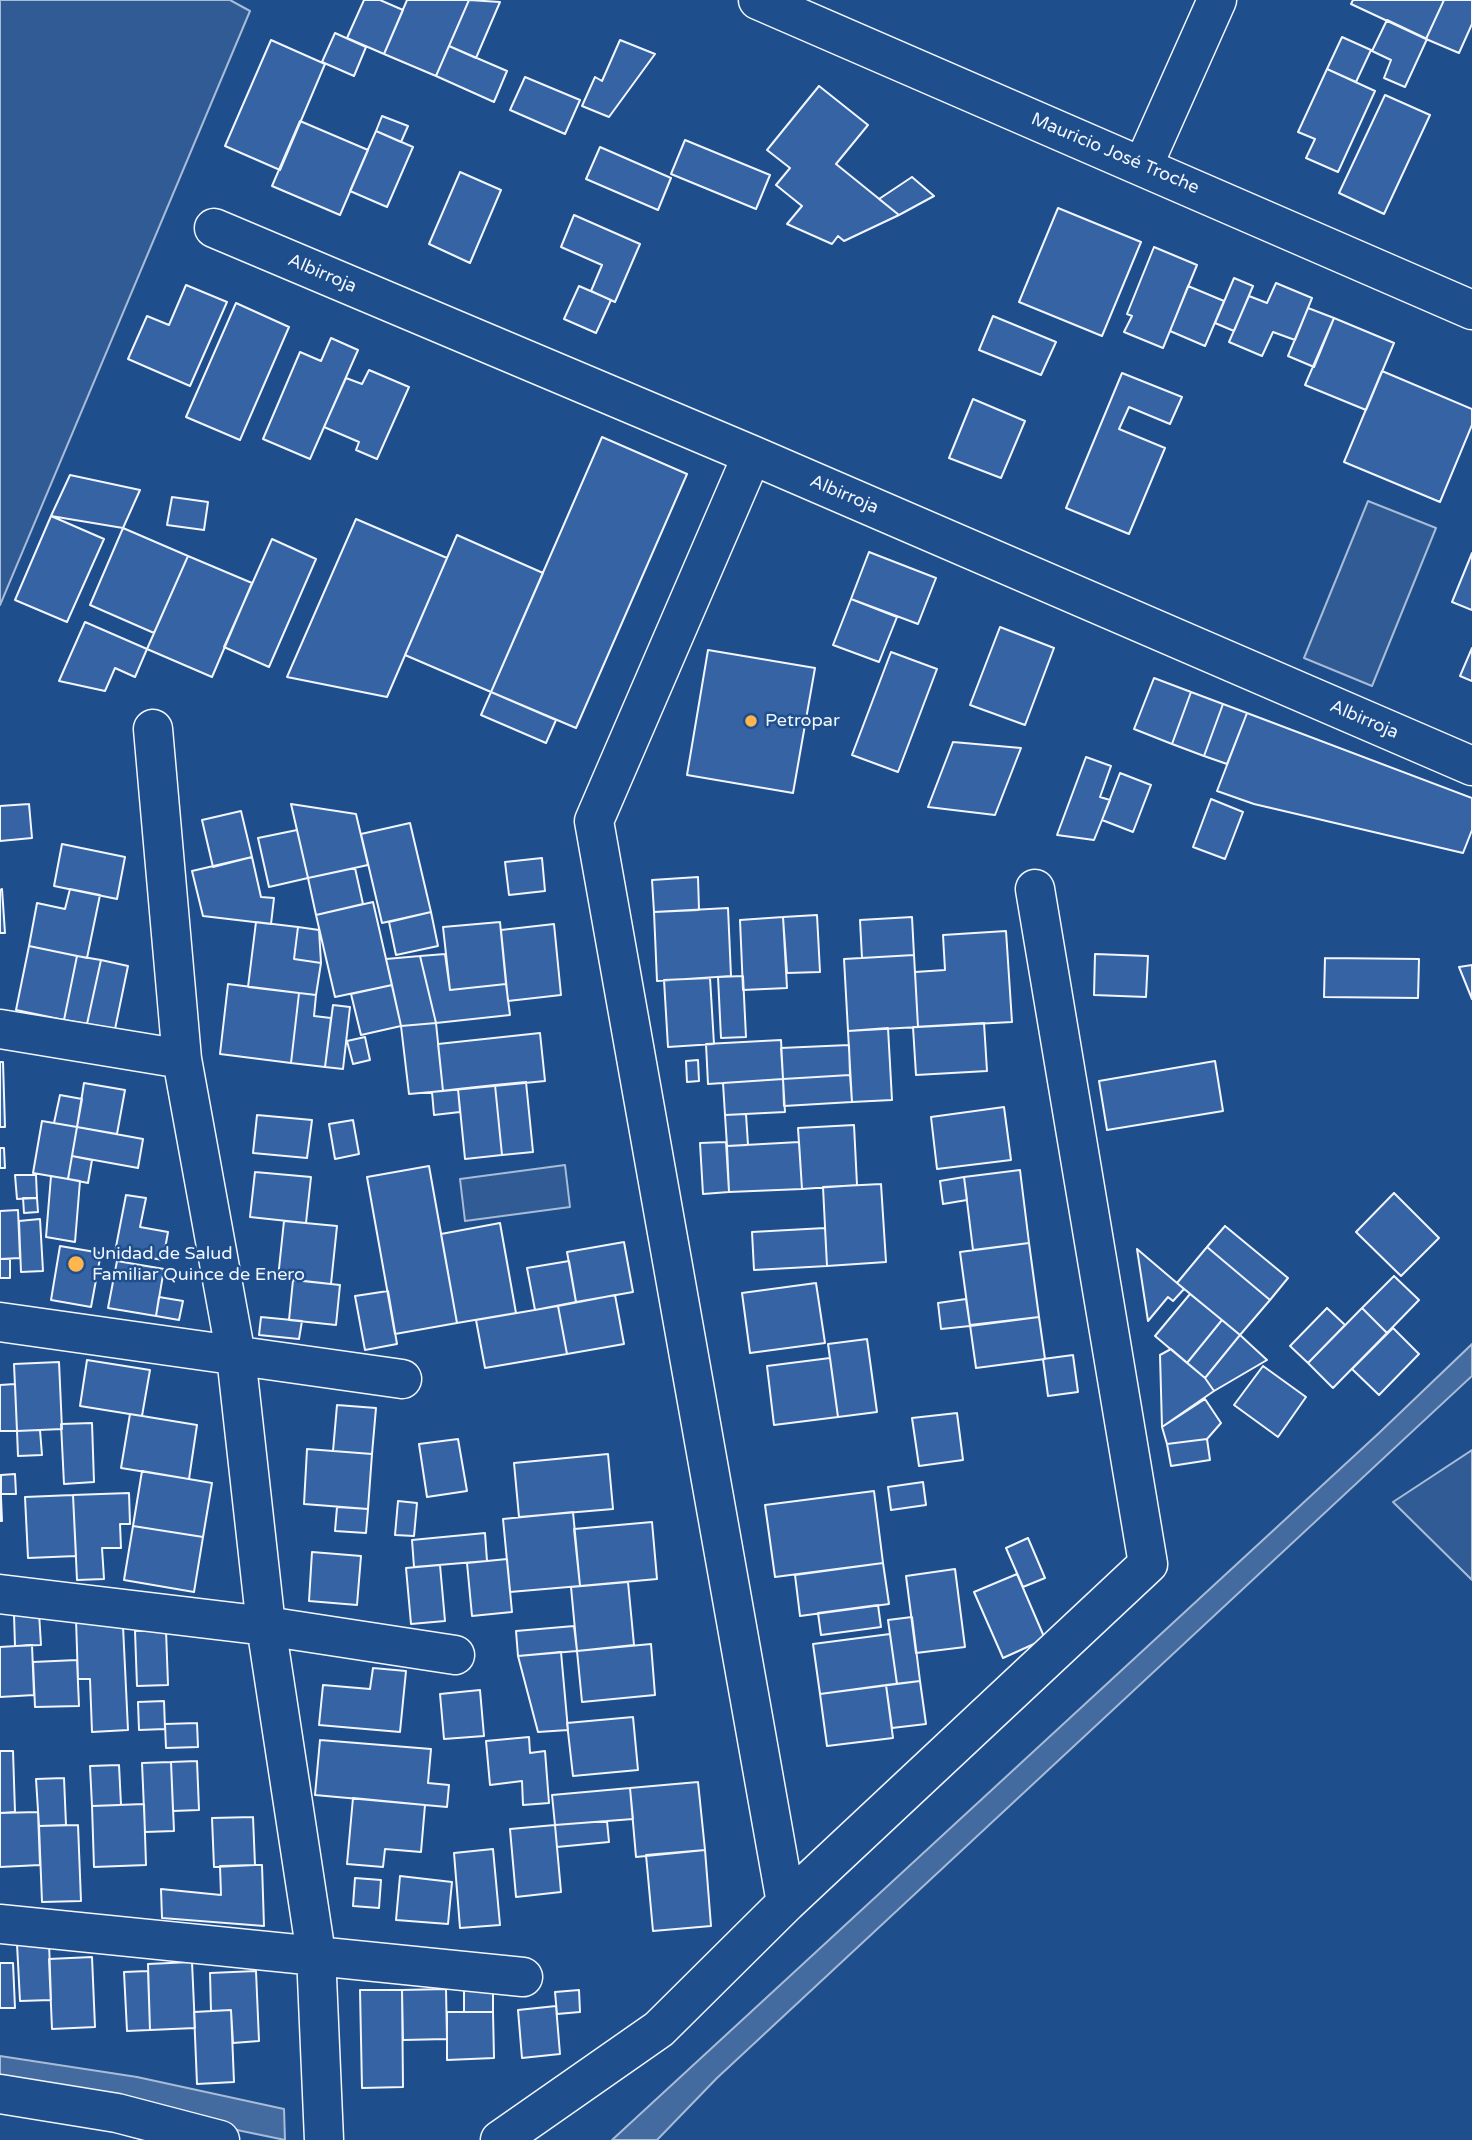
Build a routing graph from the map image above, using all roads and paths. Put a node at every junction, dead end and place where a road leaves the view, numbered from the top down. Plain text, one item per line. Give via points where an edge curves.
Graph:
1 (758, 0) edge
2 (1217, 0) edge
3 (1143, 166) junction
4 (214, 229) dead end
5 (1472, 310) edge
6 (752, 455) junction
7 (153, 729) dead end
8 (1472, 766) edge
9 (1035, 890) dead end
10 (0, 1029) edge
11 (182, 1059) junction
12 (0, 1322) edge
13 (236, 1356) junction
14 (402, 1379) dead end
15 (0, 1594) edge
16 (266, 1626) junction
17 (455, 1655) dead end
18 (786, 1903) junction
19 (0, 1924) edge
20 (316, 1954) junction
21 (523, 1977) dead end
22 (0, 2094) edge
23 (220, 2140) edge
24 (324, 2140) edge
25 (500, 2140) edge

1 - 3 street, Mauricio José Troche
2 - 3 street
3 - 5 street, Mauricio José Troche
4 - 6 street, Albirroja
6 - 8 street, Albirroja
6 - 18 street via 594,821
7 - 11 street
9 - 18 street via 1148,1564
10 - 11 street
11 - 13 street
12 - 13 street
13 - 14 street
13 - 16 street
15 - 16 street
16 - 17 street
16 - 20 street
18 - 25 street via 659,2029
19 - 20 street
20 - 21 street
20 - 24 street
22 - 23 street via 117,2113

